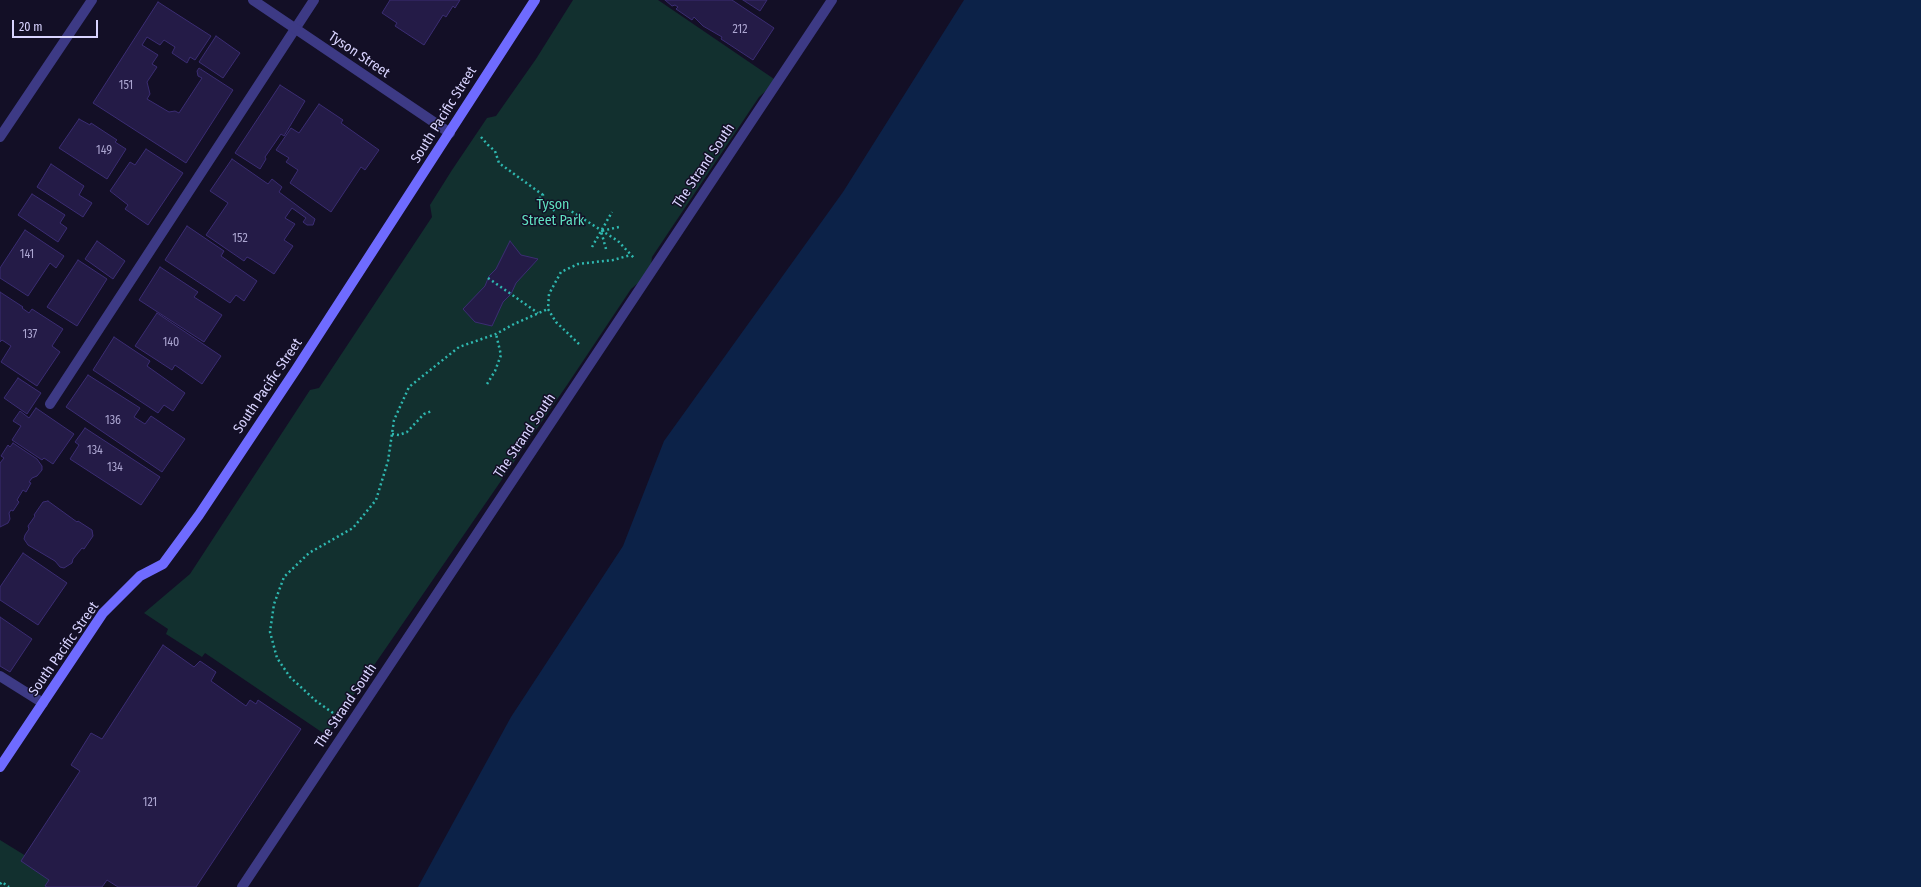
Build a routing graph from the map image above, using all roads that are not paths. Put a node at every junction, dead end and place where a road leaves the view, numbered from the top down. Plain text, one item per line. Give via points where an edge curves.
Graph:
1 (92, 0) edge
2 (253, 0) edge
3 (314, 0) edge
4 (535, 0) edge
5 (832, 0) edge
6 (295, 28) junction
7 (450, 133) junction
8 (0, 138) edge
9 (50, 404) dead end
10 (0, 676) edge
11 (43, 703) junction
12 (0, 767) edge
13 (242, 887) edge

1 - 8 street
2 - 6 street, Tyson Street
3 - 6 street
4 - 7 main road, South Pacific Street via 462,110
5 - 13 street, The Strand South
6 - 7 street, Tyson Street
6 - 9 street
7 - 11 main road, South Pacific Street via 298,368 199,515 162,564 140,576 103,613
10 - 11 street
11 - 12 main road, South Pacific Street

